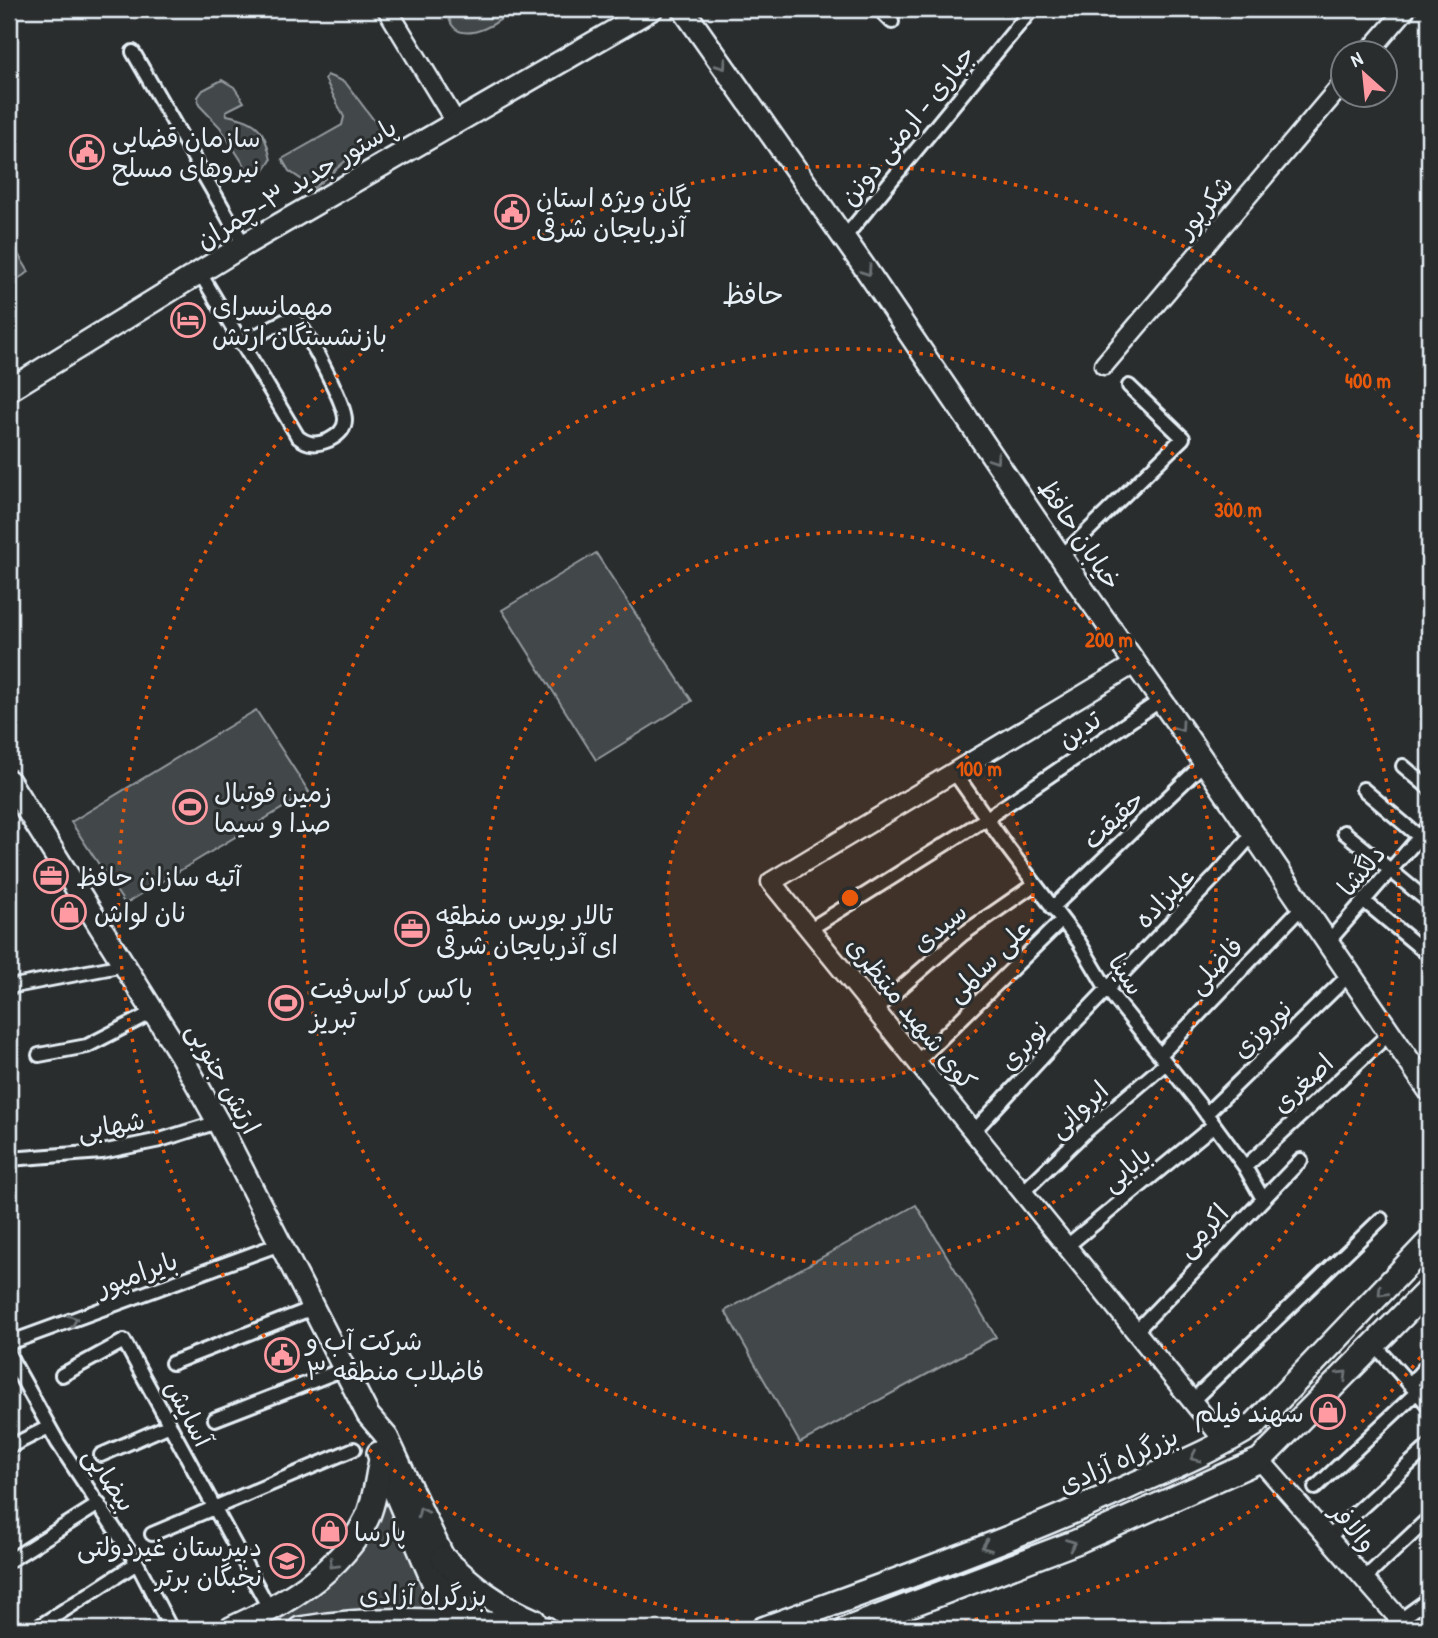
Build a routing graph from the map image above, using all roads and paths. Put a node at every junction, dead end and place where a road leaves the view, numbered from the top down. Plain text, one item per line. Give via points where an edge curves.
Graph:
1 (387, 9) edge
2 (652, 9) edge
3 (684, 9) edge
4 (879, 9) edge
5 (1032, 9) edge
6 (1406, 9) edge
7 (892, 22) dead end
8 (1381, 38) edge
9 (133, 52) dead end
10 (1330, 97) edge
11 (455, 121) junction
12 (844, 239) junction
13 (244, 245) junction
14 (200, 273) junction
15 (241, 344) junction
16 (1104, 365) dead end
17 (1129, 386) dead end
18 (9, 390) edge
19 (1061, 557) junction
20 (1136, 663) junction
21 (1161, 700) junction
22 (1204, 763) junction
23 (1403, 766) dead end
24 (954, 772) junction
25 (9, 781) edge
26 (1429, 788) edge
27 (1363, 789) dead end
28 (17, 809) edge
29 (987, 818) junction
30 (1429, 826) edge
31 (1344, 832) dead end
32 (1252, 835) junction
33 (1424, 841) edge
34 (1391, 868) junction
35 (1035, 884) junction
36 (1364, 901) junction
37 (1429, 902) edge
38 (1302, 907) junction
39 (1052, 908) junction
40 (1062, 921) junction
41 (810, 929) junction
42 (1327, 943) junction
43 (1429, 956) edge
44 (124, 965) junction
45 (1349, 975) junction
46 (9, 987) edge
47 (1107, 989) junction
48 (875, 1010) junction
49 (153, 1012) junction
50 (1390, 1033) junction
51 (39, 1055) dead end
52 (1163, 1059) junction
53 (917, 1062) junction
54 (1429, 1090) edge
55 (1206, 1114) junction
56 (218, 1122) junction
57 (1214, 1125) junction
58 (974, 1131) junction
59 (9, 1159) edge
60 (1301, 1160) dead end
61 (1245, 1167) junction
62 (1023, 1192) junction
63 (1263, 1199) junction
64 (1381, 1219) dead end
65 (1429, 1242) edge
66 (280, 1244) junction
67 (1067, 1246) junction
68 (1429, 1289) edge
69 (313, 1308) junction
70 (1136, 1331) junction
71 (9, 1343) edge
72 (1374, 1344) junction
73 (9, 1355) edge
74 (172, 1363) dead end
75 (1429, 1363) edge
76 (344, 1369) junction
77 (62, 1374) dead end
78 (1413, 1388) junction
79 (1192, 1401) junction
80 (1429, 1406) edge
81 (368, 1415) junction
82 (215, 1419) dead end
83 (170, 1425) junction
84 (49, 1427) junction
85 (1226, 1443) junction
86 (9, 1447) edge
87 (1429, 1447) edge
88 (355, 1449) dead end
89 (102, 1455) dead end
90 (381, 1460) junction
91 (1260, 1460) junction
92 (1315, 1488) dead end
93 (99, 1504) junction
94 (214, 1507) junction
95 (1429, 1518) edge
96 (152, 1534) dead end
97 (1329, 1537) junction
98 (443, 1558) junction
99 (9, 1561) edge
100 (137, 1563) junction
101 (1364, 1579) junction
102 (1429, 1599) edge
103 (269, 1608) junction
104 (466, 1625) edge
105 (1404, 1625) edge
106 (35, 1629) edge
107 (171, 1629) edge
108 (231, 1629) edge
109 (300, 1629) edge
110 (546, 1629) edge
111 (553, 1629) edge
112 (763, 1629) edge
113 (846, 1629) edge

1 - 11 street
2 - 11 main road, پاستور جدید ۳-چمران
3 -> 12 main road, خیابان حافظ
4 - 7 street
5 - 12 street, جباری - ارمنی دونن
6 - 8 street
9 - 13 street
10 - 16 street, شکرپور
11 - 13 main road, پاستور جدید ۳-چمران
12 -> 19 main road, خیابان حافظ
13 - 14 main road, پاستور جدید ۳-چمران
14 - 15 street
14 - 18 main road, پاستور جدید ۳-چمران
15 - 15 street via 298,437 312,444 338,435 345,423 343,407 300,325 284,321
17 - 19 street via 1182,438
19 - 20 main road, خیابان حافظ
20 - 21 main road, خیابان حافظ
20 - 24 street, کوی شهید منتظری
21 -> 22 main road, خیابان حافظ
21 - 29 street, تدین
22 - 32 main road, خیابان حافظ
22 - 39 street, حقیقت
23 - 26 street
24 - 29 street, سینا
24 - 41 street, کوی شهید منتظری via 771,882
25 - 28 main road, ارتش جنوبی
27 - 33 street
28 - 44 main road, ارتش جنوبی
29 - 35 street, سینا
29 - 41 street
30 - 33 street, دلگشا
31 - 34 street
32 - 38 main road, خیابان حافظ
32 - 47 street, علیزاده
33 - 34 street, دلگشا
34 - 36 street, دلگشا
34 - 37 street
35 - 39 street, سینا
35 - 48 street, سیدی via 963,934
36 - 42 street, دلگشا
36 - 43 street
38 - 42 main road, خیابان حافظ
38 - 52 street, فاضلی
39 - 40 street, سینا
40 - 47 street, سینا
40 - 53 street, علی سالمی
41 - 48 street, کوی شهید منتظری
42 - 45 main road, خیابان حافظ
44 - 46 street
44 - 49 main road, ارتش جنوبی
45 - 50 main road, خیابان حافظ
45 - 55 street, نوروزی
47 - 52 street, سینا
47 - 58 street, نوبری
48 - 53 street, کوی شهید منتظری
49 - 51 street via 88,1046
49 - 56 main road, ارتش جنوبی
50 - 54 main road, خیابان حافظ
50 - 61 street, اصغری
52 - 55 street, سینا
52 - 62 street, ایروانی
53 - 58 street, کوی شهید منتظری
55 - 57 street, سینا
56 - 59 street, شهابی via 102,1152
56 - 66 main road, ارتش جنوبی
57 - 61 street, سینا
57 - 67 street, بابایی
58 - 62 street, کوی شهید منتظری
60 - 63 street, اکرمی
61 - 63 street, سینا
62 - 67 street, کوی شهید منتظری
63 - 70 street, اکرمی
64 - 79 street
65 -> 85 highway, بزرگراه آزادی via 1254,1425
66 - 69 main road, ارتش جنوبی
71 -> 66 street, بایرامپور
67 - 70 street, کوی شهید منتظری
68 - 72 highway
69 - 74 street
69 - 76 main road, ارتش جنوبی
70 - 79 street, کوی شهید منتظری
72 - 78 street
91 -> 72 highway
73 - 84 street, بیضایی
75 - 78 street
76 - 81 main road, ارتش جنوبی
76 - 82 street
77 - 83 street, آسایش via 124,1341
78 - 80 street
78 - 92 street
79 - 85 street, کوی شهید منتظری
81 - 90 main road
98 -> 81 main road via 387,1437
83 - 89 street
83 - 94 street, آسایش
84 - 86 street
84 - 93 street, بیضایی
85 -> 112 highway, بزرگراه آزادی via 983,1548
87 - 97 street
88 - 94 street
90 -> 103 highway via 369,1516 350,1547 322,1575
90 - 104 main road via 440,1599
91 - 97 street, والافر
113 -> 91 highway via 1076,1542
93 - 99 street
93 - 100 street, بیضایی
94 - 96 street
94 - 103 street, آسایش
95 - 101 street
97 - 101 street, والافر
98 - 104 main road via 460,1593
98 - 111 highway via 480,1592
100 - 106 street
100 - 107 street, بیضایی
101 - 105 street, والافر
102 - 105 street
103 - 108 highway
104 - 109 highway, بزرگراه آزادی via 342,1622
104 - 110 highway, بزرگراه آزادی

